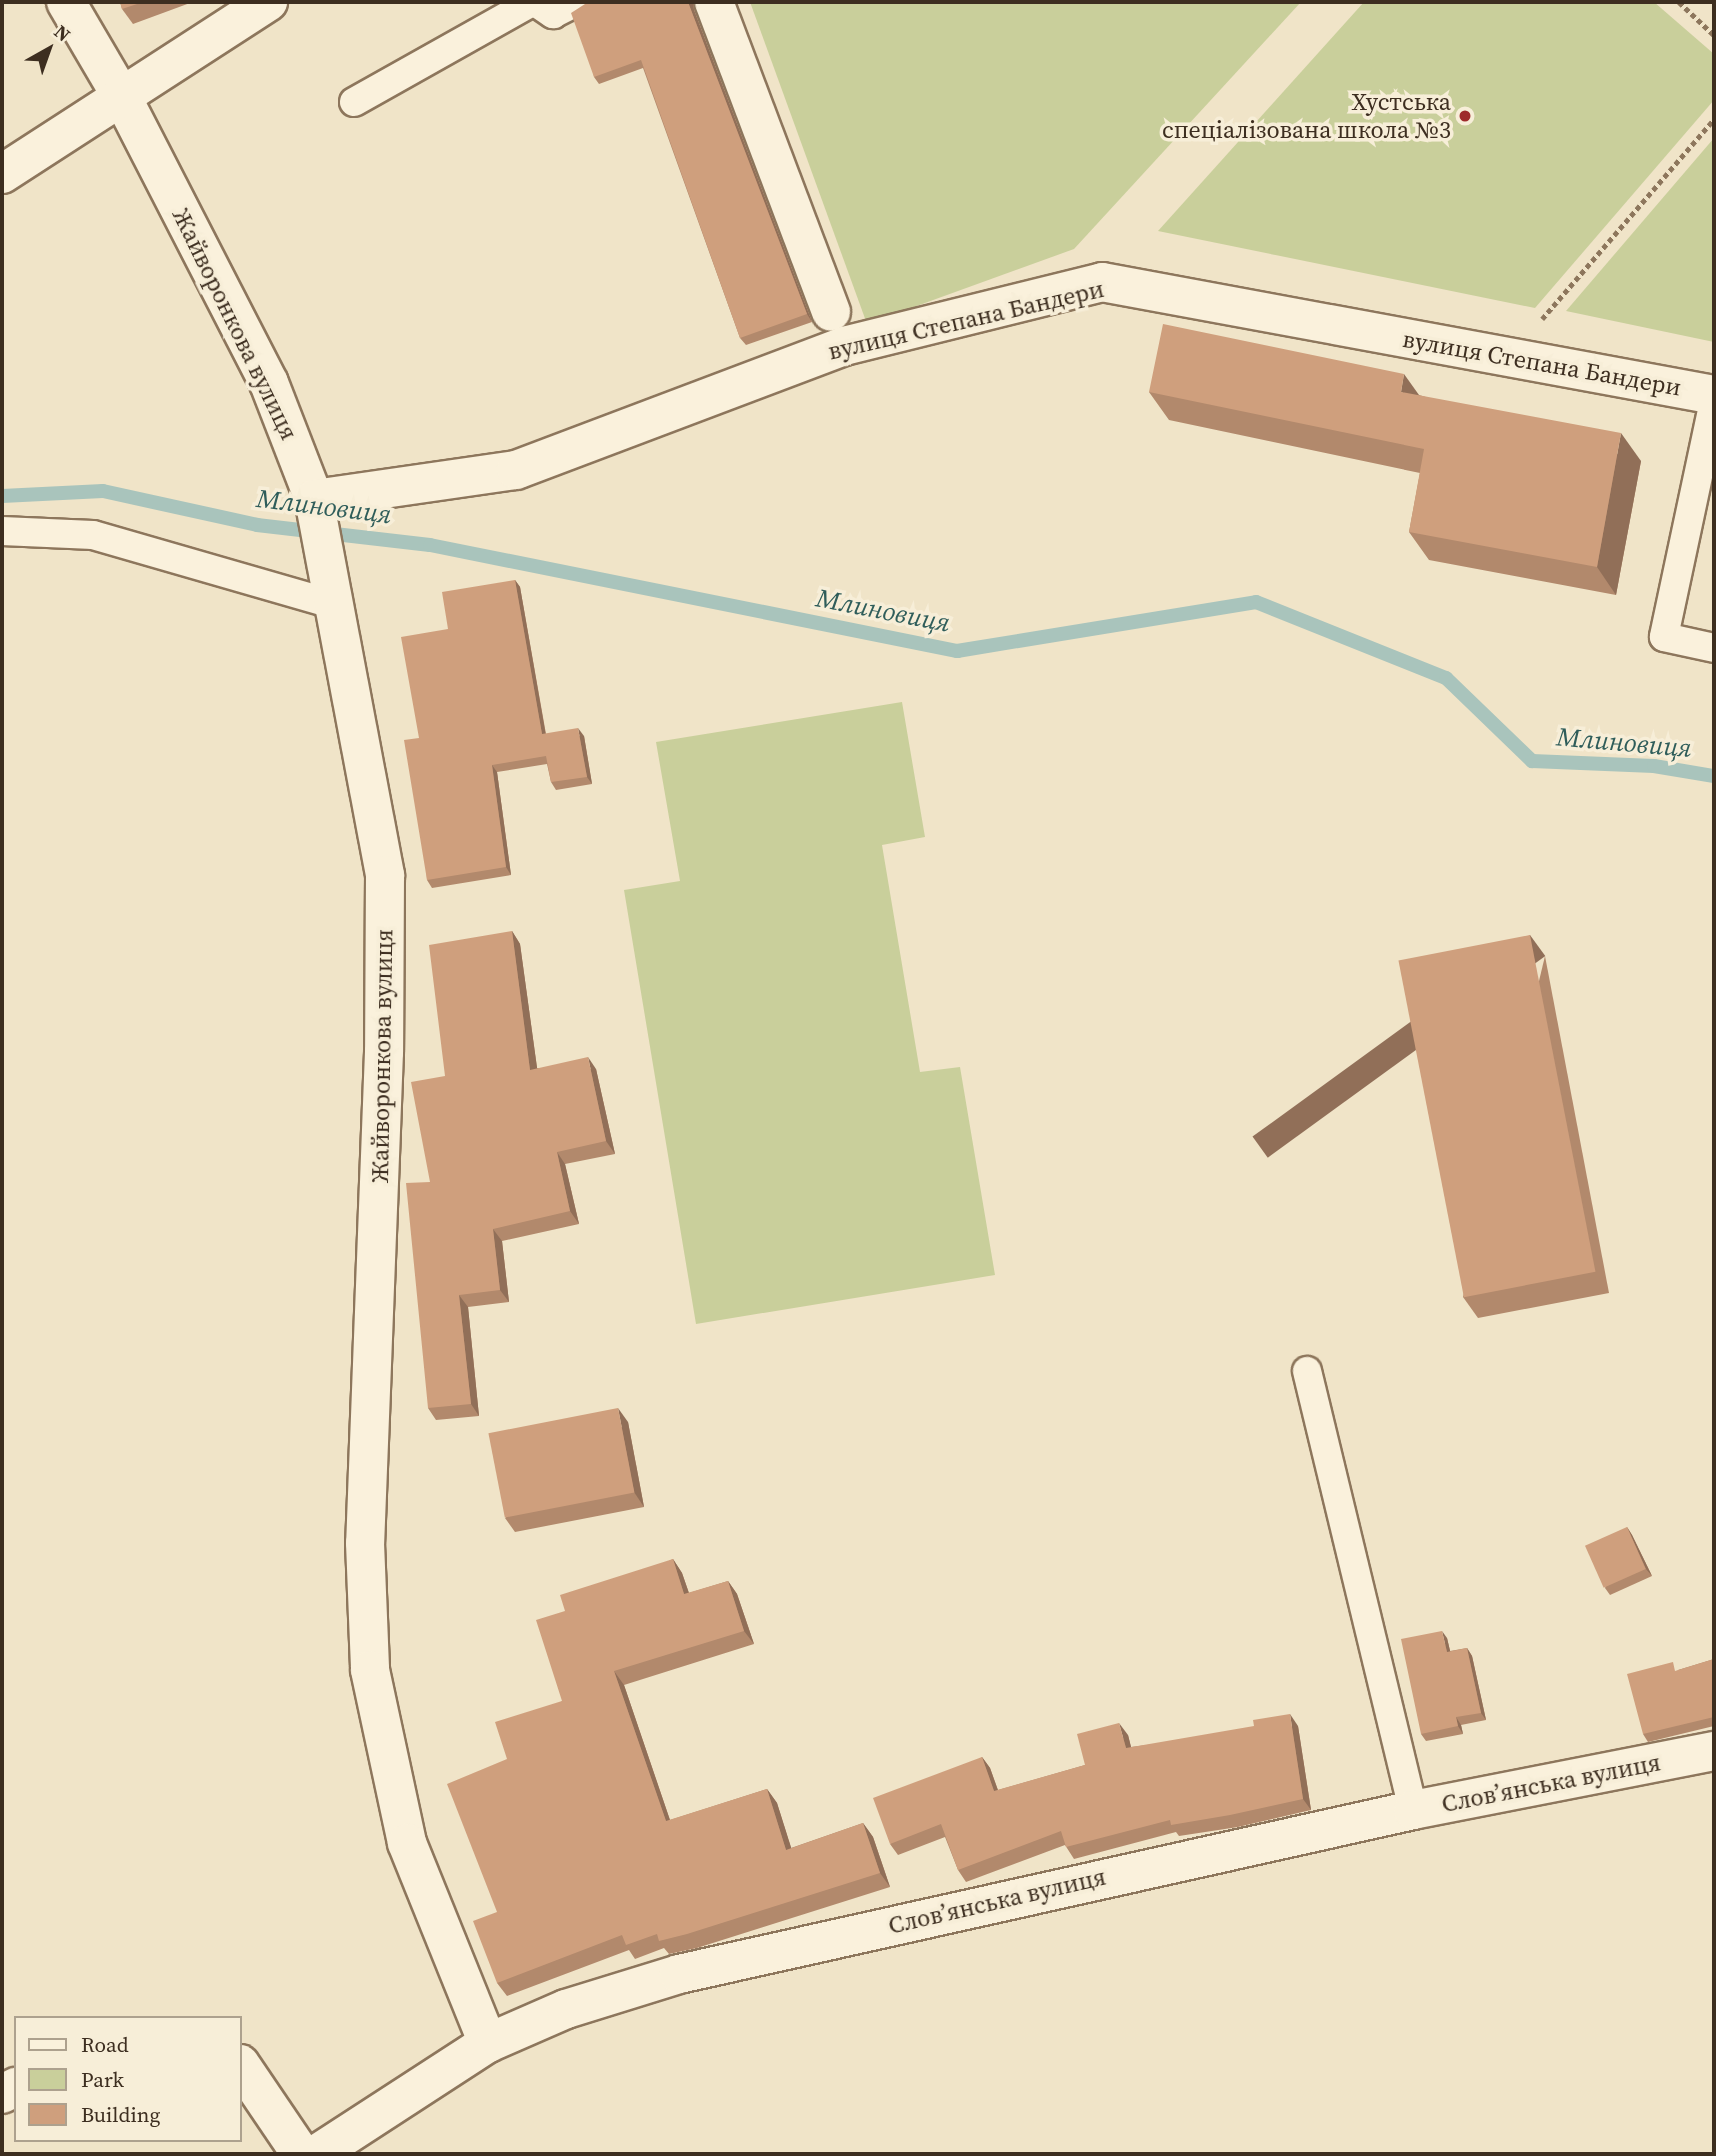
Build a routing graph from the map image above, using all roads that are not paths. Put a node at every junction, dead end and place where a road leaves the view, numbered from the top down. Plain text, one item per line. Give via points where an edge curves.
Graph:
1 (66, 2) edge
2 (268, 2) edge
3 (533, 2) edge
4 (577, 2) edge
5 (713, 2) edge
6 (123, 99) junction
7 (354, 102) dead end
8 (2, 174) edge
9 (831, 312) dead end
10 (1714, 395) edge
11 (1714, 401) edge
12 (314, 499) junction
13 (2, 531) edge
14 (330, 594) junction
15 (1714, 648) edge
16 (1307, 1371) dead end
17 (1714, 1751) edge
18 (1413, 1810) junction
19 (488, 2043) junction
20 (242, 2067) edge
21 (302, 2154) edge
22 (317, 2154) edge

1 - 6 street, Жайворонкова вулиця
2 - 6 street
3 - 4 lane via 553,14
3 - 7 lane
5 - 9 street
6 - 8 street
6 - 12 street, Жайворонкова вулиця via 268,383
10 - 12 street, вулиця Степана Бандери via 1102,282 844,346 516,470
11 - 15 lane via 1664,637
12 - 14 street, Жайворонкова вулиця
13 - 14 lane via 93,535
14 - 19 street, Жайворонкова вулиця via 384,875 384,1052 365,1543 370,1670 407,1843
16 - 18 lane
17 - 18 street, Словʼянська вулиця
18 - 19 street, Словʼянська вулиця via 679,1974 566,2009
19 - 22 street, Словʼянська вулиця
20 - 21 street

